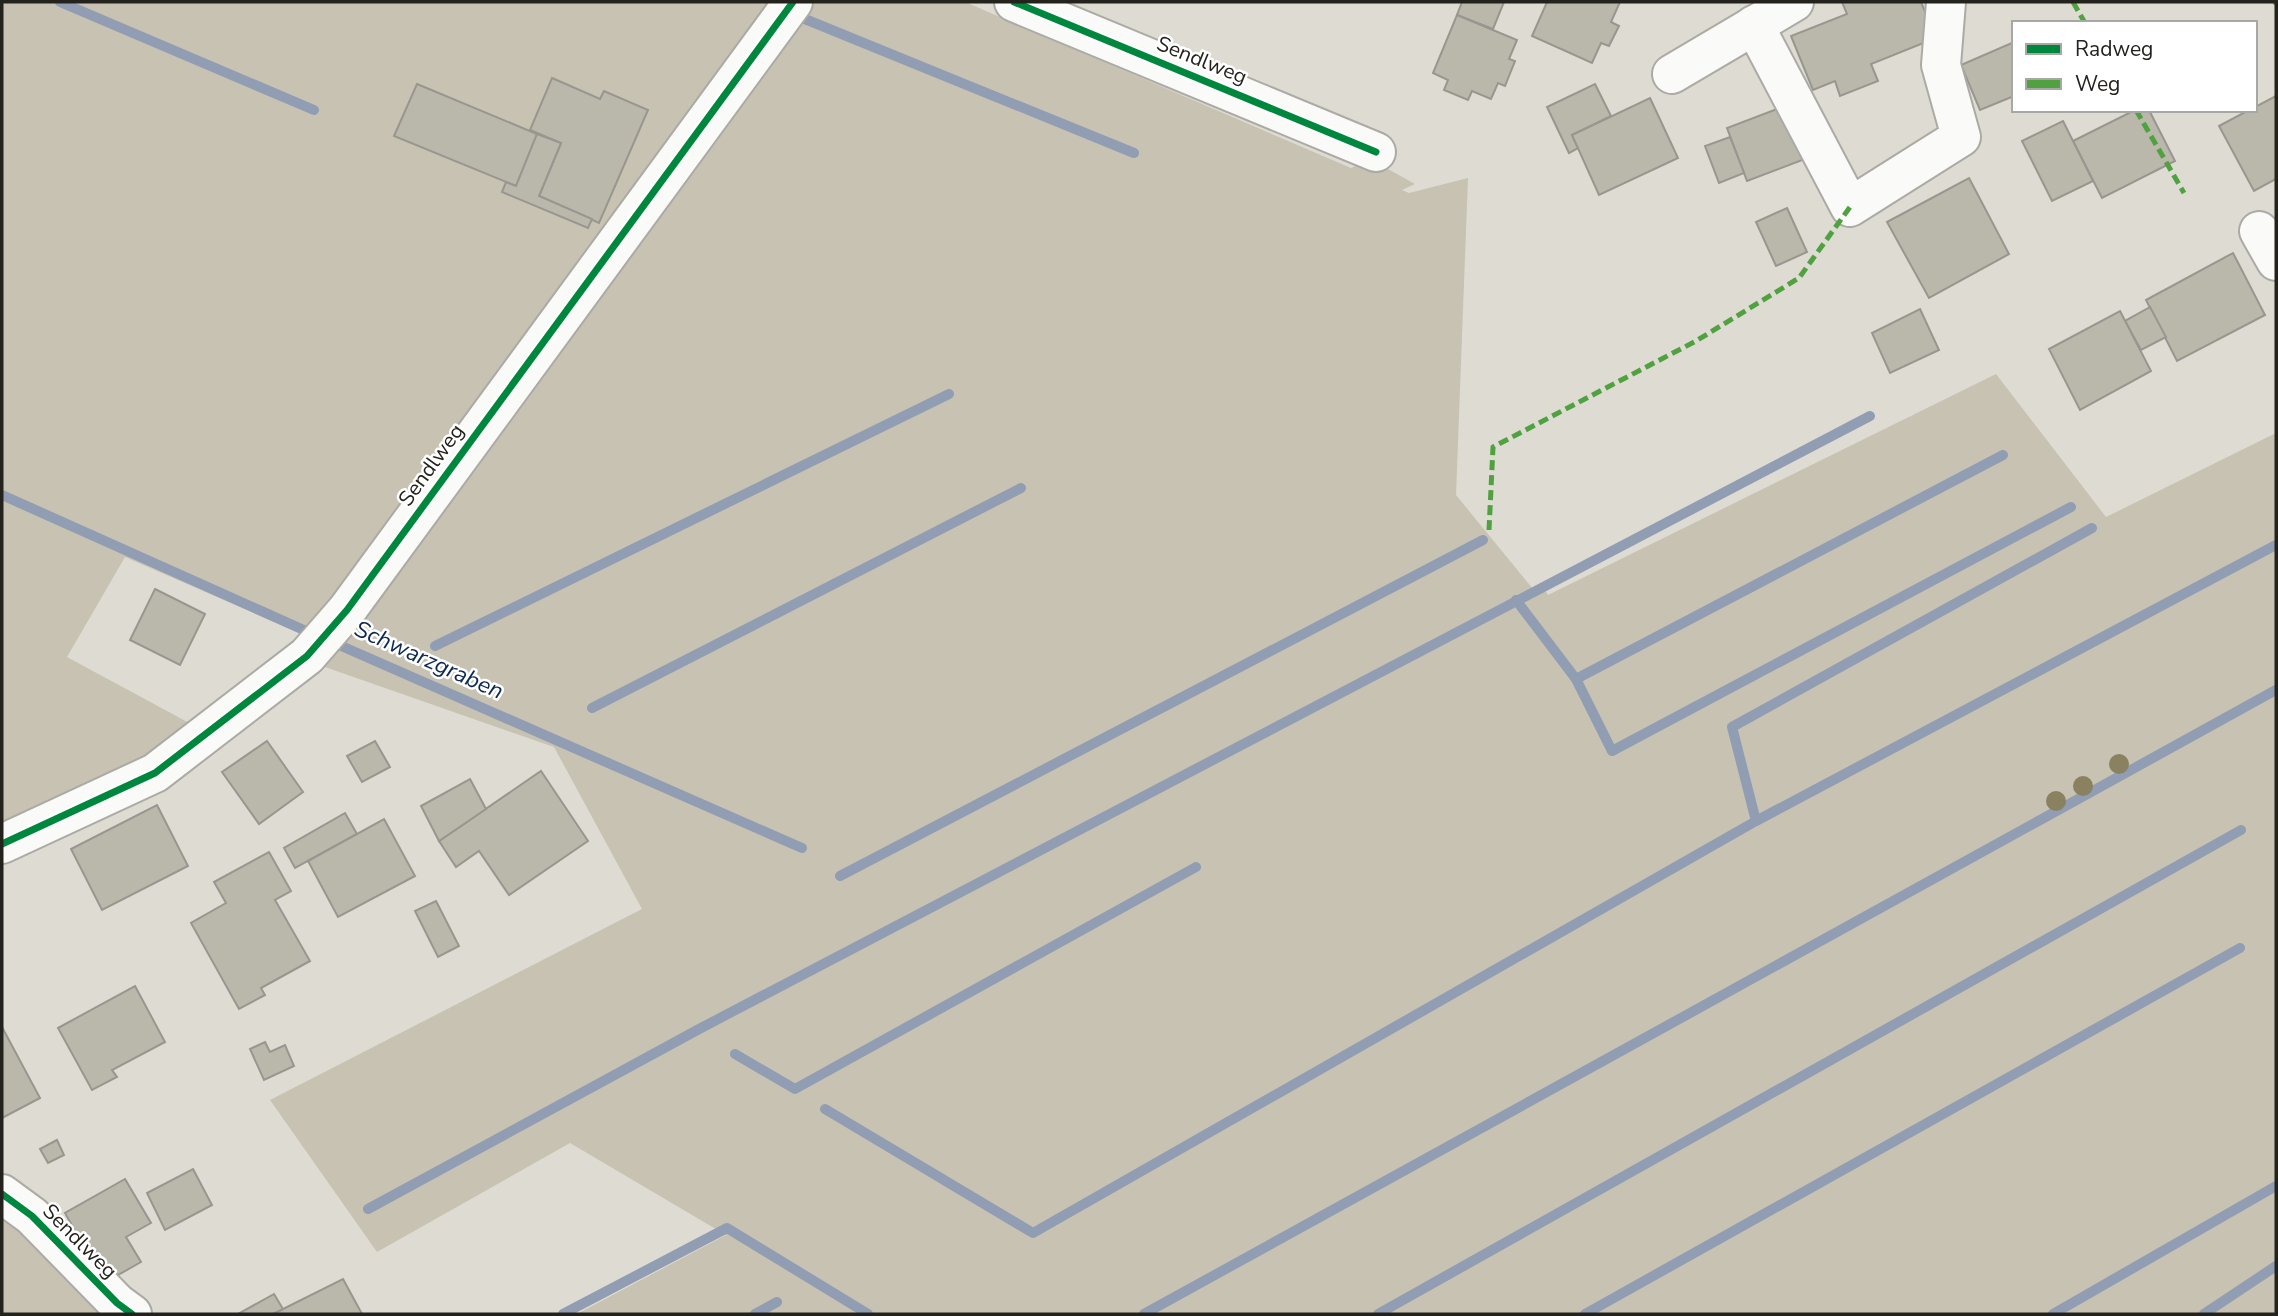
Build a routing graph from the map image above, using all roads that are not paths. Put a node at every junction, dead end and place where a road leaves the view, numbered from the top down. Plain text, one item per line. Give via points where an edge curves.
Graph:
1 (793, 2) edge
2 (1014, 2) edge
3 (1794, 2) edge
4 (1946, 2) edge
5 (1754, 25) junction
6 (1672, 74) dead end
7 (1376, 152) dead end
8 (2, 844) edge
9 (2, 1194) edge
10 (132, 1314) edge

1 - 8 street, Sendlweg via 347,611 307,656 155,773
2 - 7 street, Sendlweg
3 - 5 street
4 - 5 street via 1941,65 1961,137 1850,207
5 - 6 street
9 - 10 street, Sendlweg via 32,1216

